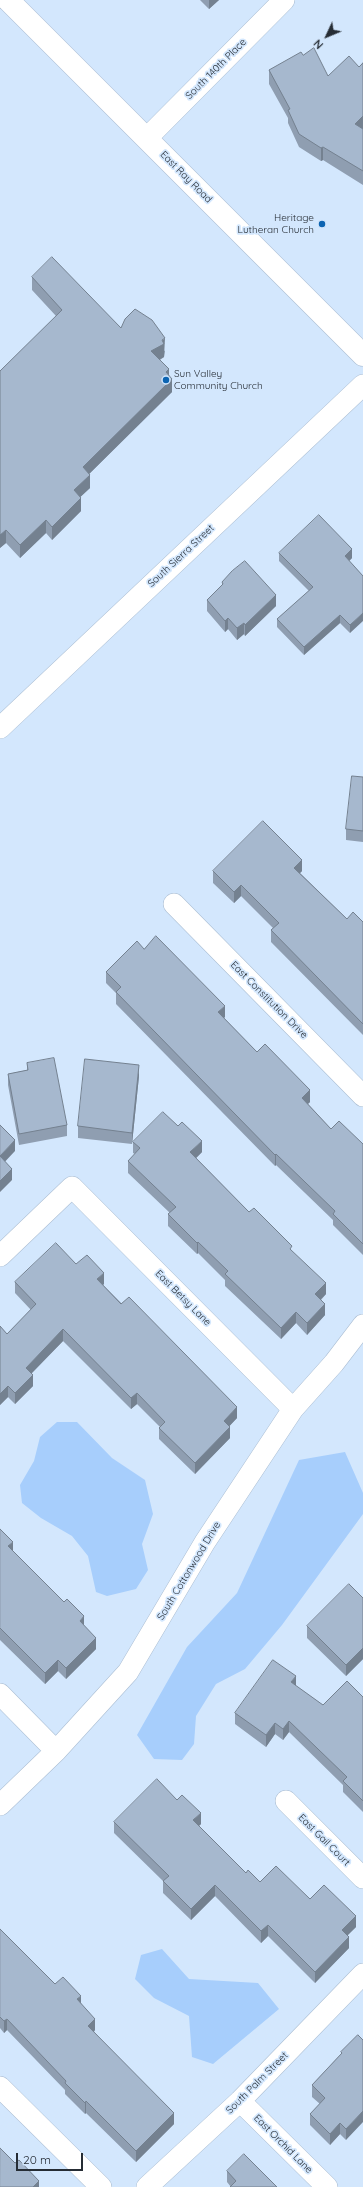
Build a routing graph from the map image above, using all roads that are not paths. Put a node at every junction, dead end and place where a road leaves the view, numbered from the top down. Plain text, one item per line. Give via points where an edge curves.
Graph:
1 (8, 0) edge
2 (284, 0) edge
3 (148, 138) junction
4 (363, 355) edge
5 (363, 385) edge
6 (0, 728) edge
7 (174, 904) dead end
8 (363, 1096) edge
9 (0, 1256) edge
10 (363, 1325) edge
11 (294, 1409) junction
12 (0, 1694) edge
13 (56, 1751) junction
14 (286, 1801) dead end
15 (0, 1805) edge
16 (363, 1878) edge
17 (363, 1974) edge
18 (0, 2087) edge
19 (240, 2101) junction
20 (101, 2187) edge
21 (147, 2187) edge
22 (326, 2187) edge

1 - 3 main road, East Ray Road
2 - 3 street, South 140th Place
3 - 4 main road, East Ray Road
5 - 6 street, South Sierra Street
7 - 8 street, East Constitution Drive
9 - 11 street, East Betsy Lane via 72,1187
10 - 11 street, South Cottonwood Drive
11 - 13 street, South Cottonwood Drive via 205,1542 128,1672
12 - 13 street
13 - 15 street, South Cottonwood Drive
14 - 16 street, East Gail Court
17 - 19 street, South Palm Street
18 - 20 street
19 - 21 street, South Palm Street
19 - 22 street, East Orchid Lane

